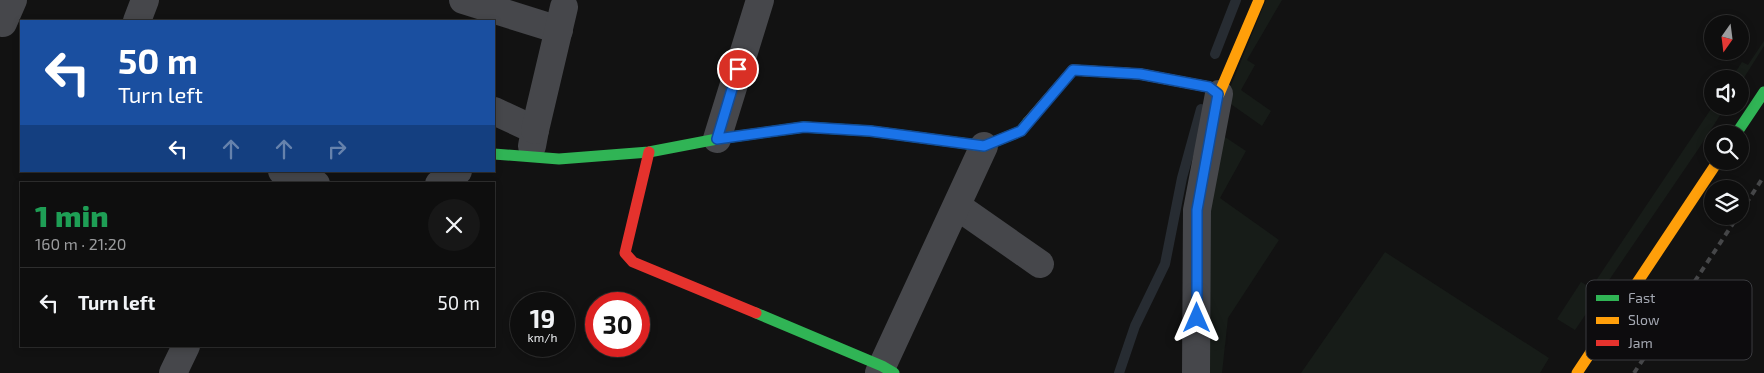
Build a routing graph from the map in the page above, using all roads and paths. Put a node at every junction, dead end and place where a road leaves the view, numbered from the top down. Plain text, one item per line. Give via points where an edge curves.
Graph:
1 (146, 0) edge
2 (463, 0) edge
3 (760, 0) edge
4 (1259, 0) edge
5 (136, 20) edge
6 (1764, 92) edge
7 (1218, 94) junction
8 (495, 111) edge
9 (1742, 125) edge
10 (535, 130) junction
11 (717, 139) junction
12 (984, 146) junction
13 (649, 152) junction
14 (495, 154) edge
15 (529, 157) junction
16 (1712, 170) edge
17 (285, 172) edge
18 (457, 172) edge
19 (311, 182) edge
20 (442, 182) edge
21 (956, 206) junction
22 (1040, 264) dead end
23 (1639, 280) edge
24 (186, 347) edge
25 (1586, 359) edge
26 (885, 371) edge
27 (173, 373) edge
28 (1196, 373) edge
29 (1577, 373) edge

1 - 5 street
2 - 10 street via 561,18
3 - 11 street
4 - 7 street
6 - 9 street
7 - 12 street via 1209,87 1140,74 1073,70 1021,131
7 - 28 street via 1197,210
8 - 10 street
10 - 15 street
11 - 12 street via 804,127 870,131
11 - 13 street
12 - 21 street
13 - 15 street via 559,159
13 - 26 street via 625,253 633,262
14 - 15 street
16 - 23 street
17 - 19 street
18 - 20 street
21 - 22 street
21 - 26 street
24 - 27 street
25 - 29 street

